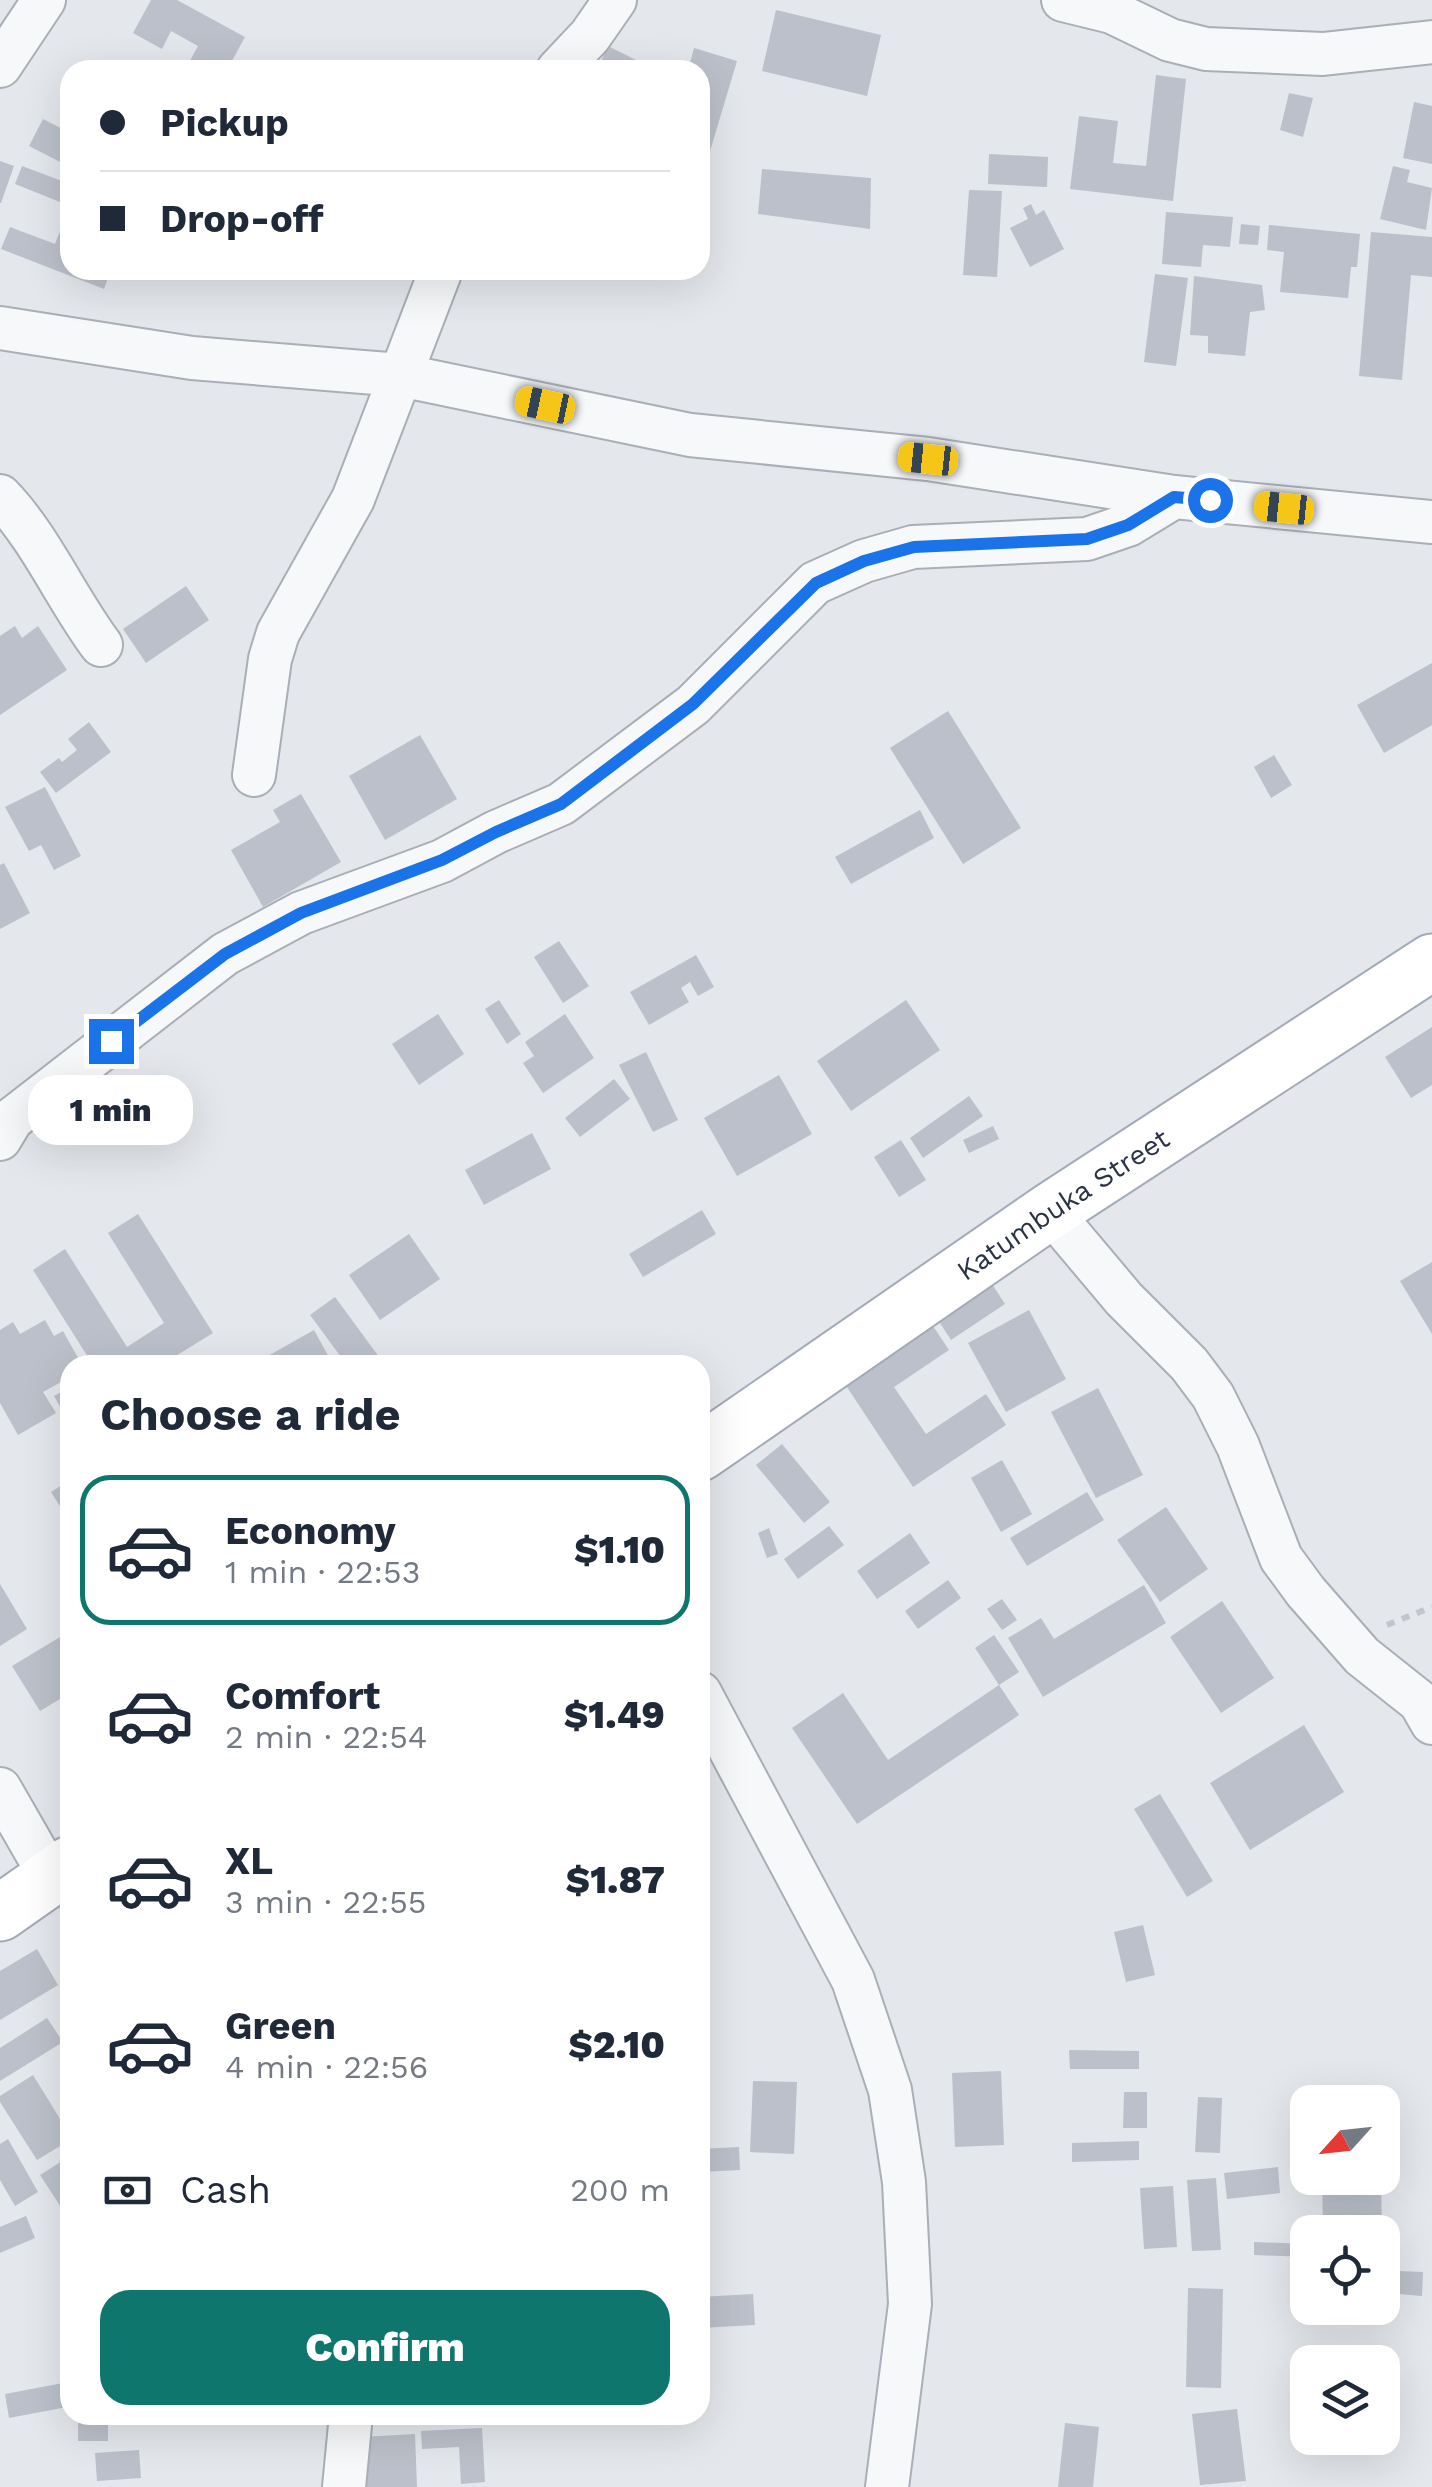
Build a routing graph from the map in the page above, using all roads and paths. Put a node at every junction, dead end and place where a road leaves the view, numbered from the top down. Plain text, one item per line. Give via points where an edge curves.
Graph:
1 (44, 0) edge
2 (615, 0) edge
3 (1063, 0) edge
4 (1432, 42) edge
5 (567, 60) edge
6 (0, 66) edge
7 (437, 280) edge
8 (9, 335) edge
9 (400, 375) junction
10 (0, 496) edge
11 (1174, 497) junction
12 (1432, 522) edge
13 (101, 645) dead end
14 (254, 775) dead end
15 (1432, 962) edge
16 (0, 1139) edge
17 (1050, 1211) junction
18 (710, 1447) edge
19 (710, 1712) edge
20 (1432, 1723) edge
21 (0, 1789) edge
22 (60, 1870) edge
23 (0, 1912) edge
24 (350, 2425) edge
25 (344, 2487) edge
26 (887, 2487) edge

1 - 6 street
2 - 5 street
3 - 4 street via 1206,50 1322,54
7 - 9 street
8 - 9 street
9 - 11 street via 690,435 928,459
9 - 14 street via 353,500 278,633
10 - 13 street
11 - 12 street
11 - 16 street via 1128,525 1087,539 914,547 816,583 693,704 561,804 442,860 301,913 225,954 12,1119
15 - 17 main road, Katumbuka Street
17 - 18 main road, Katumbuka Street
17 - 20 street via 1213,1396 1281,1558 1298,1581 1362,1656 1420,1702
19 - 26 street via 853,1980 890,2090 904,2182 910,2304
21 - 22 street
22 - 23 main road
24 - 25 street

